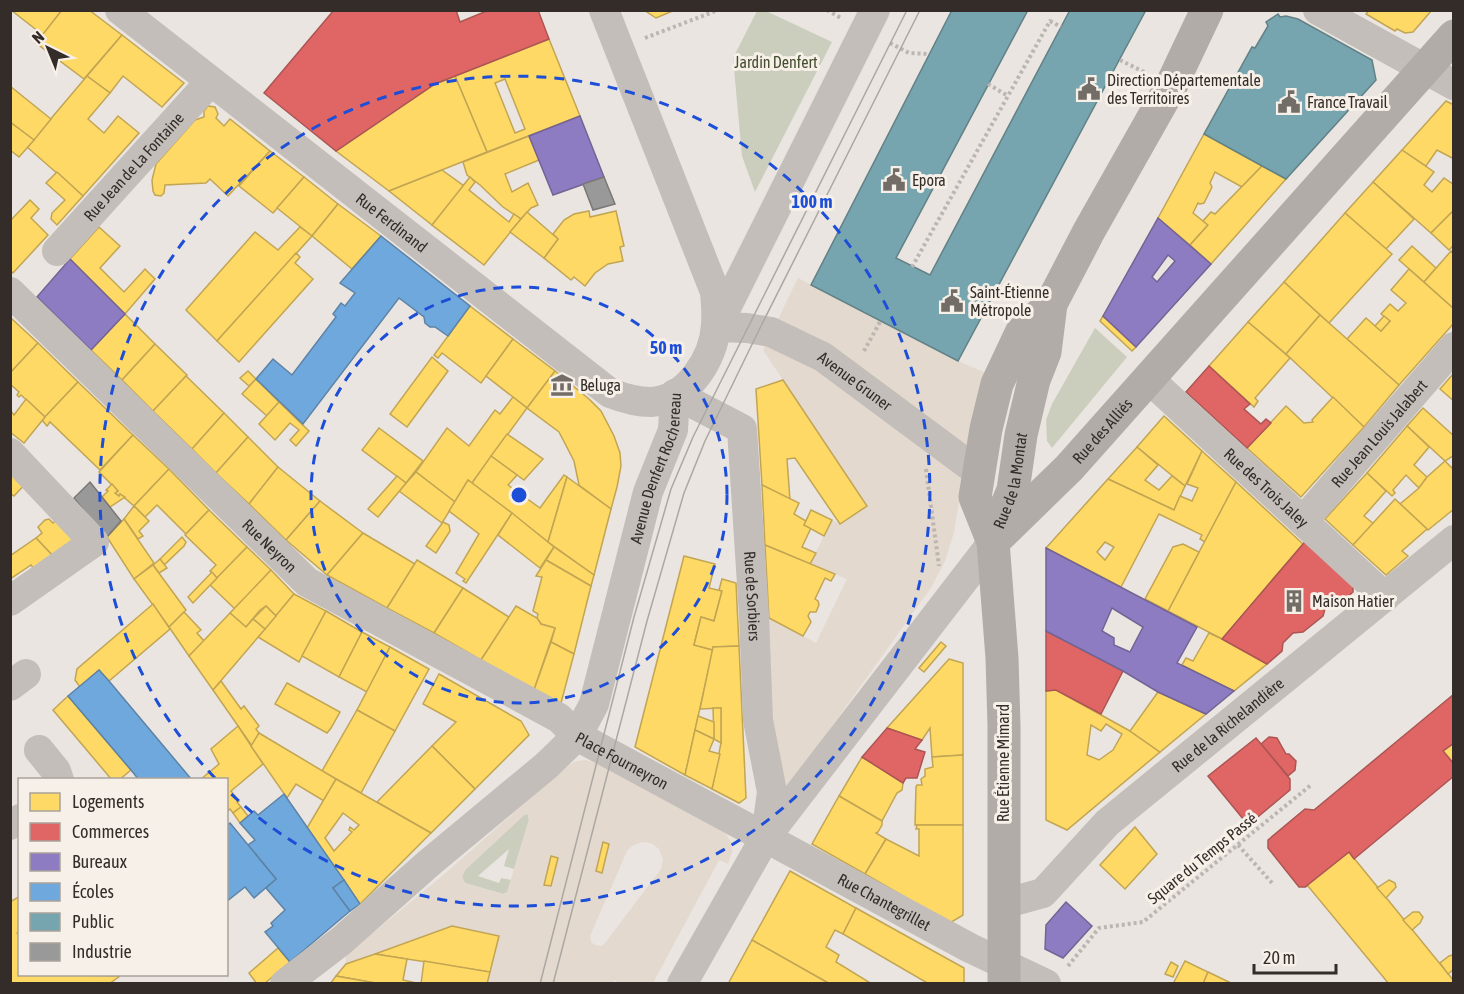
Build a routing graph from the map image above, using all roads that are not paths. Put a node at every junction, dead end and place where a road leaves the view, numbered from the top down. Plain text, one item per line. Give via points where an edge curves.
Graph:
1 (120, 10) edge
2 (604, 10) edge
3 (875, 10) edge
4 (1207, 10) edge
5 (1318, 10) edge
6 (1454, 36) edge
7 (1423, 69) junction
8 (210, 82) junction
9 (1454, 85) edge
10 (57, 251) dead end
11 (12, 297) edge
12 (1051, 304) junction
13 (716, 327) junction
14 (1454, 347) edge
15 (1149, 379) junction
16 (675, 394) junction
17 (10, 453) edge
18 (978, 472) junction
19 (1303, 521) junction
20 (1454, 540) edge
21 (993, 542) junction
22 (1385, 597) junction
23 (10, 601) edge
24 (577, 736) junction
25 (39, 750) dead end
26 (58, 778) edge
27 (765, 838) junction
28 (1003, 904) junction
29 (341, 941) junction
30 (1004, 974) edge
31 (1056, 976) edge
32 (285, 984) edge
33 (305, 984) edge
34 (682, 984) edge

1 - 8 street, Rue Ferdinand
2 - 13 street, Avenue Denfert Rochereau via 715,292
3 - 13 street
4 - 12 main road, Rue de la Montat via 1171,86
5 - 7 street
6 - 7 main road, Rue des Alliés
7 - 9 street
7 - 15 main road, Rue des Alliés
8 - 10 street, Rue Jean de La Fontaine
8 - 16 street, Rue Ferdinand via 610,393 628,400 653,402
11 - 24 street, Rue Neyron via 307,582 559,718
12 - 18 main road, Rue de la Montat via 1021,333 1009,355 990,409
12 - 21 main road, Rue de la Montat via 1045,352 1021,435 1013,490
13 - 16 street, Avenue Denfert Rochereau via 708,359 693,380
13 - 18 street, Avenue Gruner via 771,332 823,357
14 - 19 street, Rue Jean Louis Jalabert
15 - 19 street, Rue des Trois Jaley
15 - 21 main road, Rue des Alliés via 1069,468
16 - 24 street, Avenue Denfert Rochereau via 673,430 648,492 594,704
16 - 27 street, Rue de Sorbiers via 742,429 758,720 772,792
17 - 23 street via 94,542
18 - 21 main road, Rue de la Montat via 975,497
19 - 22 street, Rue des Trois Jaley
20 - 22 street, Rue de la Richelandière
21 - 27 street, Rue des Alliés
21 - 28 main road, Rue Étienne Mimard via 1004,726
22 - 28 street, Rue de la Richelandière via 1107,823 1042,893
24 - 27 street, Place Fourneyron
24 - 29 street, Place Fourneyron
25 - 26 street
27 - 30 street, Rue Chantegrillet
27 - 34 street
28 - 30 main road, Rue Étienne Mimard
29 - 32 street
29 - 33 street
30 - 31 street, Rue Chantegrillet

